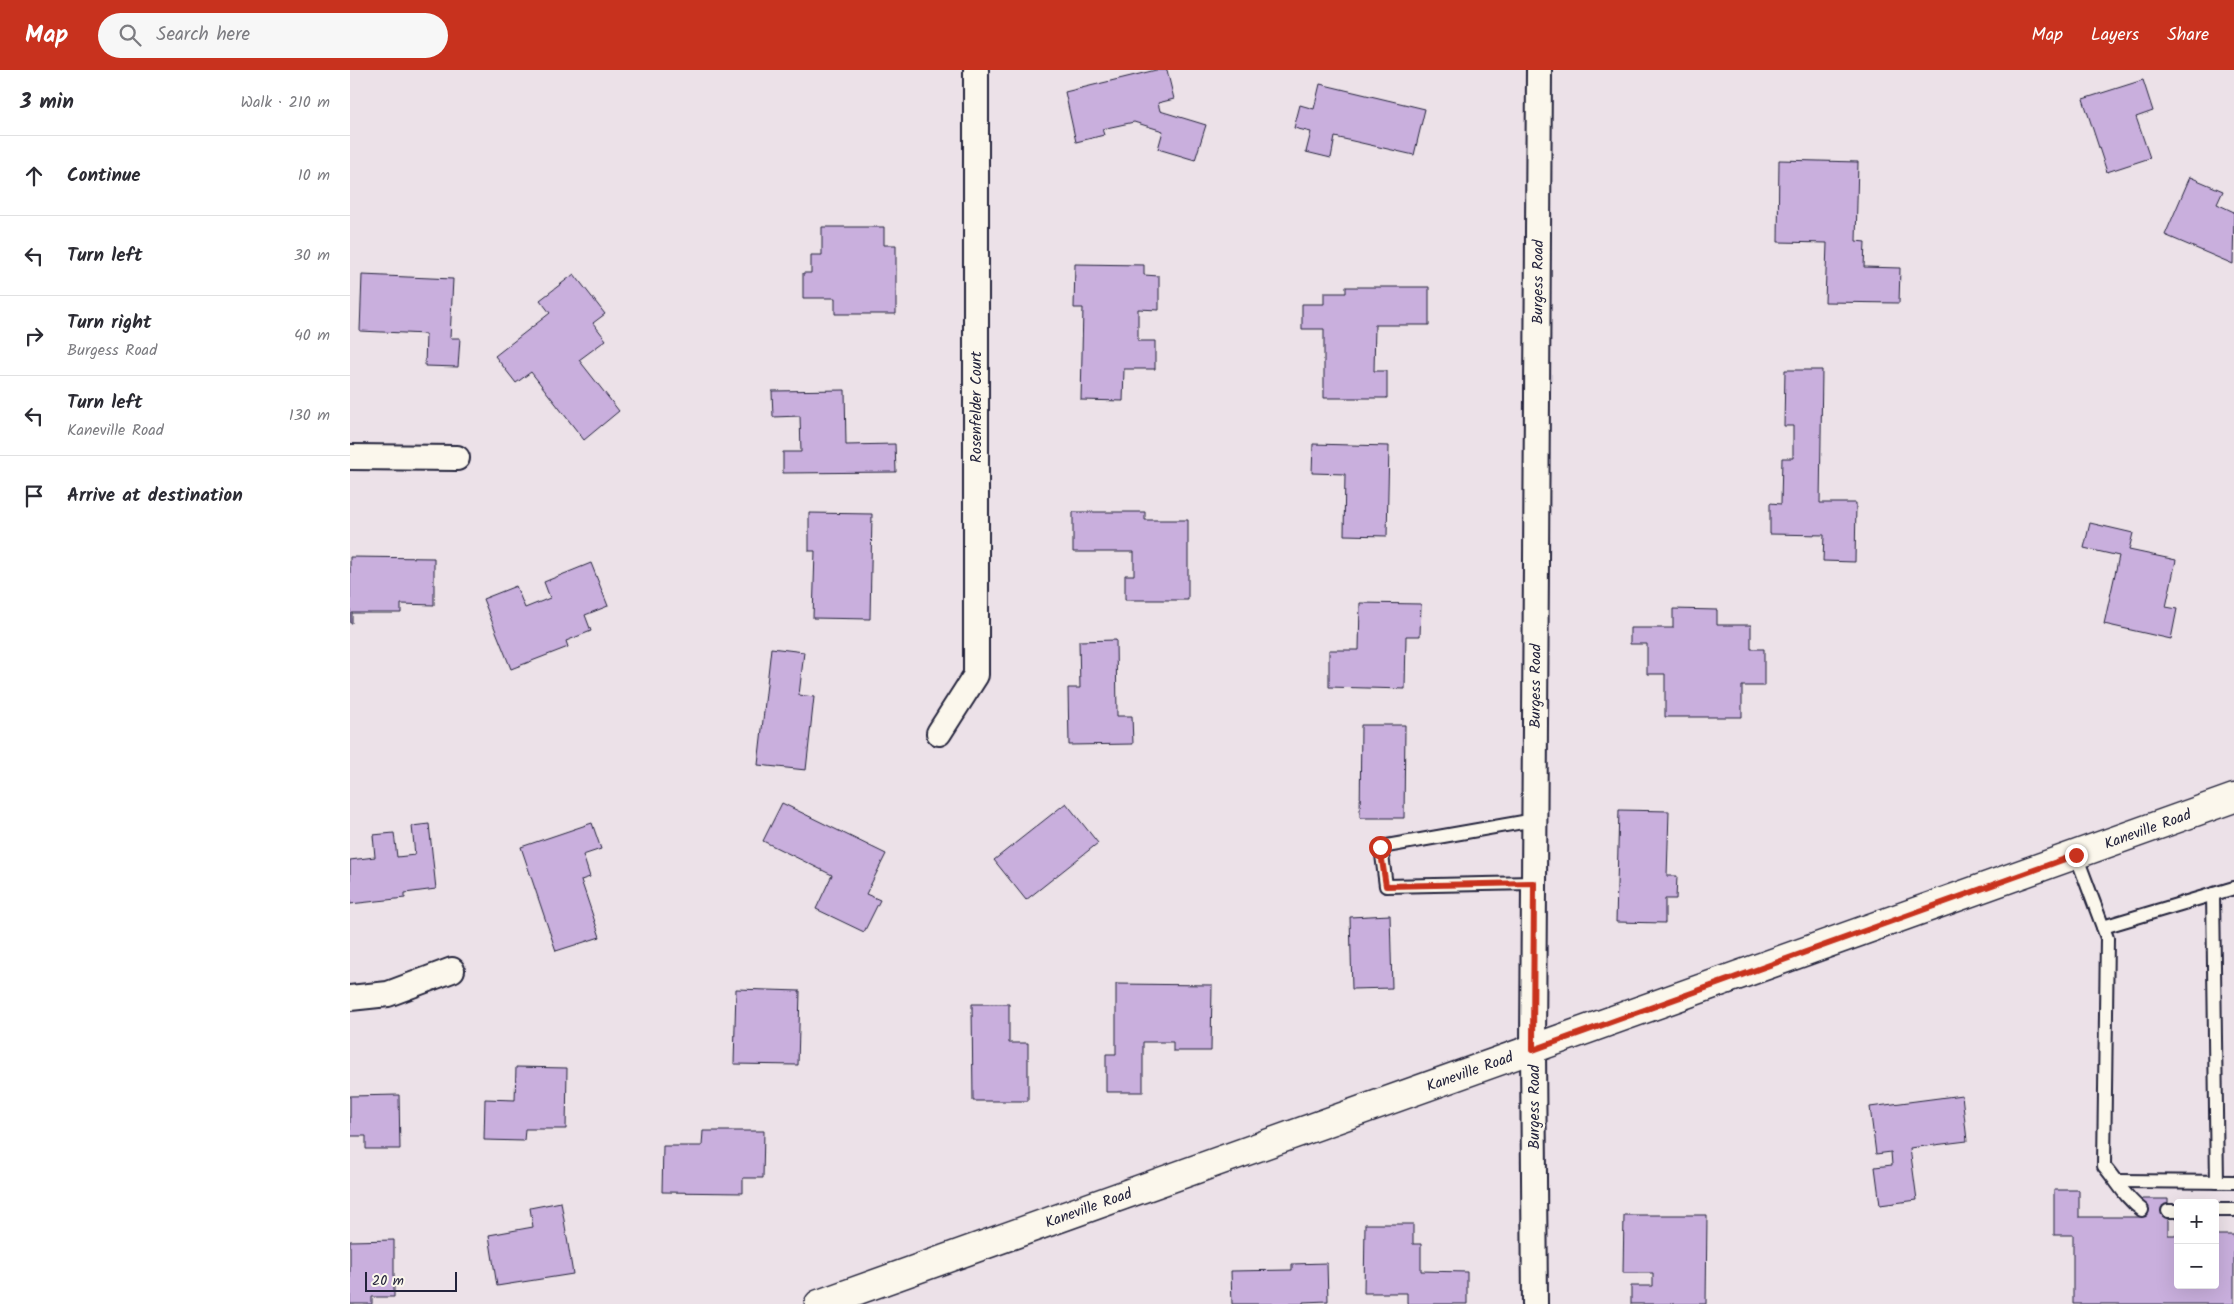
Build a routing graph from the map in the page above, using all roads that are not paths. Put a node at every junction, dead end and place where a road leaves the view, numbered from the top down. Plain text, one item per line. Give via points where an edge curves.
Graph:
1 (976, 70) edge
2 (1539, 70) edge
3 (350, 457) edge
4 (457, 458) dead end
5 (939, 733) dead end
6 (2234, 798) edge
7 (1534, 820) junction
8 (2076, 855) junction
9 (1534, 883) junction
10 (2234, 888) edge
11 (2213, 894) junction
12 (2103, 927) junction
13 (452, 970) dead end
14 (350, 998) edge
15 (1533, 1050) junction
16 (2117, 1180) junction
17 (2217, 1182) junction
18 (2234, 1182) edge
19 (2142, 1210) dead end
20 (2219, 1210) edge
21 (2234, 1210) edge
22 (819, 1304) edge
23 (1535, 1304) edge

1 - 5 street, Rosenfelder Court via 976,675
2 - 7 street, Burgess Road
3 - 4 street
6 - 8 main road, Kaneville Road
7 - 9 street, Burgess Road
7 - 9 lane via 1380,847 1386,886
8 - 12 lane
8 - 15 main road, Kaneville Road
9 - 15 street, Burgess Road
10 - 11 lane
11 - 12 lane
11 - 17 lane
12 - 16 lane via 2107,938 2104,1166
13 - 14 street via 388,994
15 - 22 main road, Kaneville Road
15 - 23 street, Burgess Road
16 - 17 lane
16 - 19 lane via 2130,1201
17 - 18 lane
20 - 21 lane

